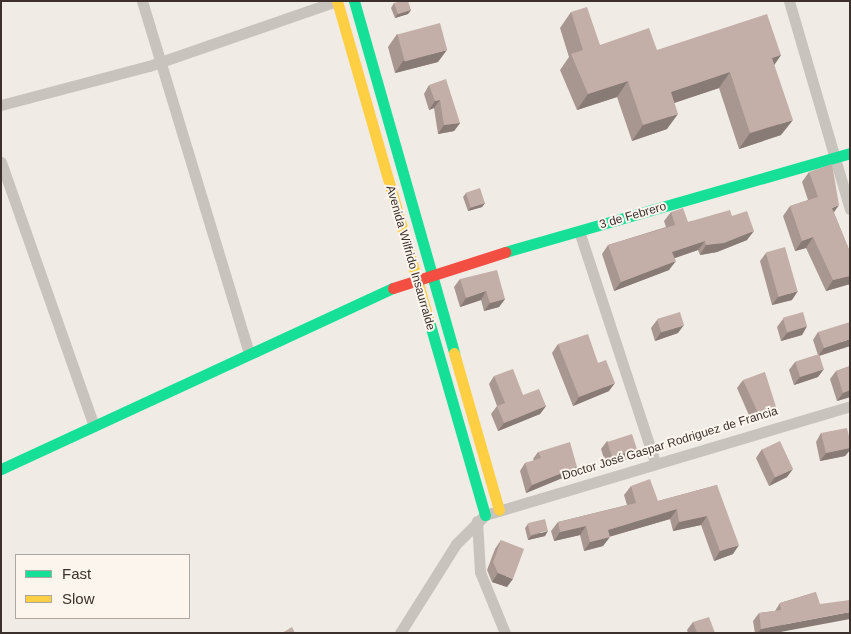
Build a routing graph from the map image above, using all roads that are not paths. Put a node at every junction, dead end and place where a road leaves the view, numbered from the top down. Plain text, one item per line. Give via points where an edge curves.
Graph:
1 (142, 1) edge
2 (337, 1) edge
3 (354, 1) edge
4 (788, 1) edge
5 (161, 62) junction
6 (1, 105) edge
7 (850, 153) edge
8 (835, 158) junction
9 (1, 162) edge
10 (850, 209) edge
11 (579, 231) junction
12 (432, 273) junction
13 (415, 278) junction
14 (250, 354) junction
15 (850, 406) edge
16 (94, 426) junction
17 (655, 462) junction
18 (1, 469) edge
19 (499, 510) junction
20 (481, 518) junction
21 (400, 633) edge
22 (505, 633) edge

1 - 5 street
2 - 5 street
2 - 13 street, Avenida Wilfrido Insaurralde
3 - 12 street, Avenida Wilfrido Insaurralde
4 - 8 street
5 - 6 street
5 - 14 street
7 - 8 street, 3 de Febrero
8 - 10 street
8 - 11 street, 3 de Febrero
9 - 16 street
11 - 12 street, 3 de Febrero
11 - 17 street
12 - 13 street, 3 de Febrero
12 - 19 street, Avenida Wilfrido Insaurralde
13 - 14 street, 3 de Febrero
13 - 20 street, Avenida Wilfrido Insaurralde
14 - 16 street, 3 de Febrero
15 - 17 street, Doctor José Gaspar Rodriguez de Francia
16 - 18 street, 3 de Febrero
17 - 19 street, Doctor José Gaspar Rodriguez de Francia
19 - 20 street, Doctor José Gaspar Rodriguez de Francia
20 - 21 street via 456,544
20 - 22 street via 480,572

